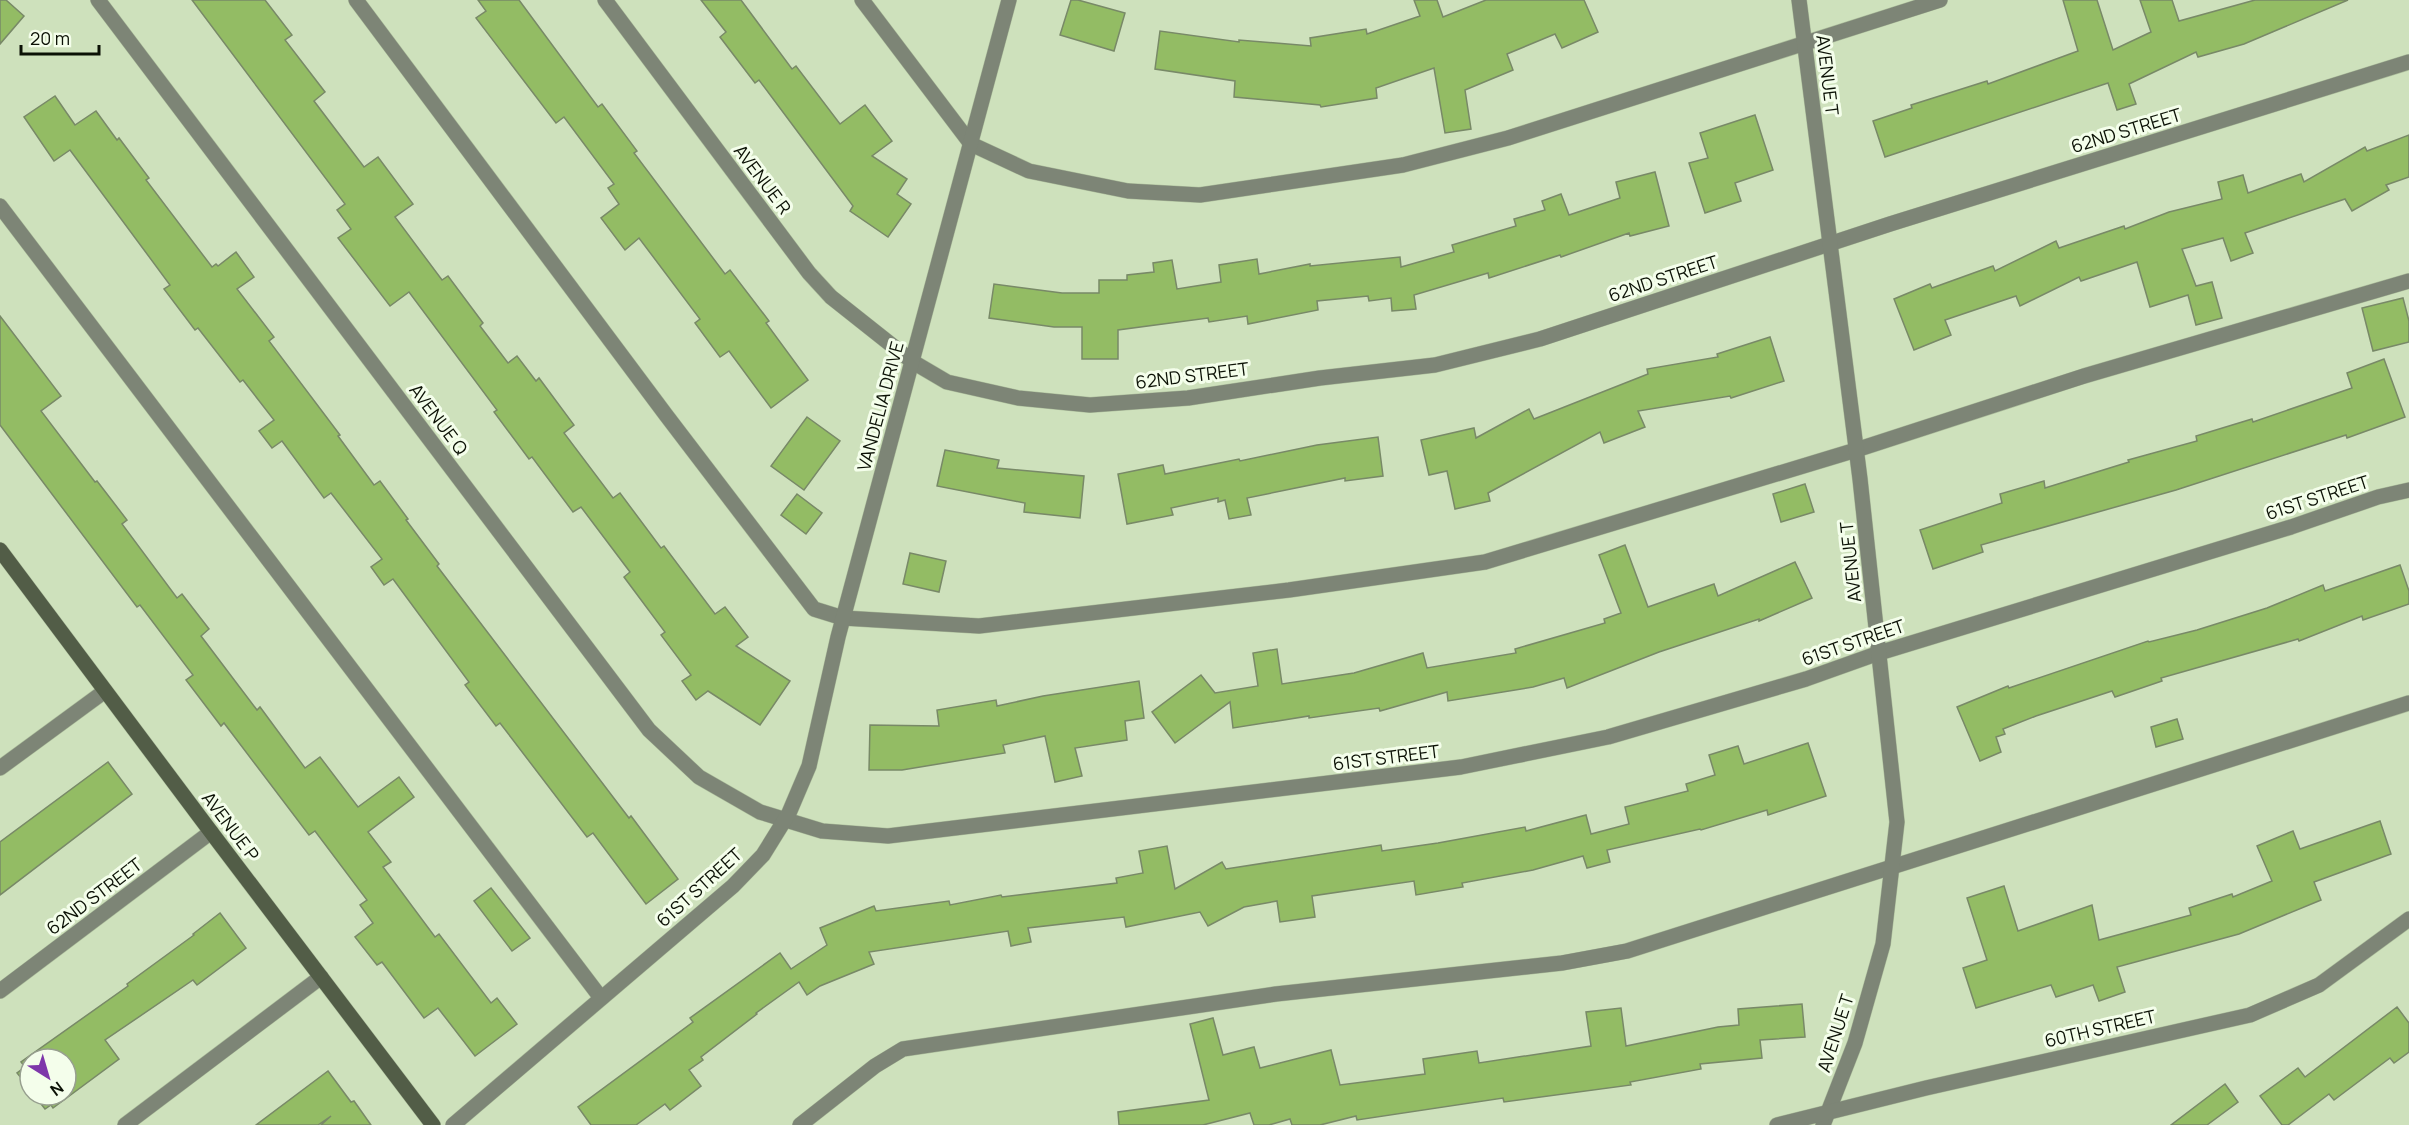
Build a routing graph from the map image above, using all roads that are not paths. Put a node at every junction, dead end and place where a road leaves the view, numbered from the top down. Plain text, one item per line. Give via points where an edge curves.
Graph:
1 (98, 0) edge
2 (356, 0) edge
3 (605, 0) edge
4 (862, 0) edge
5 (1010, 0) edge
6 (1799, 0) edge
7 (1940, 0) edge
8 (1804, 42) junction
9 (2409, 62) edge
10 (971, 144) junction
11 (0, 206) edge
12 (1829, 244) junction
13 (2409, 281) edge
14 (912, 362) junction
15 (1856, 450) junction
16 (2409, 490) edge
17 (0, 549) edge
18 (843, 618) junction
19 (1879, 652) junction
20 (105, 691) junction
21 (2409, 704) edge
22 (0, 768) edge
23 (784, 820) junction
24 (211, 832) junction
25 (1892, 866) junction
26 (2409, 919) edge
27 (321, 977) junction
28 (0, 991) edge
29 (601, 998) junction
30 (1826, 1119) edge
31 (125, 1125) edge
32 (433, 1125) edge
33 (453, 1125) edge
34 (800, 1125) edge
35 (1777, 1125) edge

1 - 23 street, AVENUE Q via 649,730 699,777 760,812
2 - 18 street via 814,609
3 - 14 street, AVENUE R via 809,273 831,297
4 - 10 street
5 - 10 street, VANDELIA DRIVE
6 - 8 street, AVENUE T
7 - 8 street
8 - 10 street via 1485,144 1403,165 1200,195 1128,191 1029,171
8 - 12 street, AVENUE T
9 - 12 street, 62ND STREET
10 - 14 street, VANDELIA DRIVE
11 - 29 street
12 - 14 street, 62ND STREET via 1540,339 1445,362 1188,398 1090,405 1018,398 947,382
12 - 15 street, AVENUE T
13 - 15 street via 2084,376
14 - 18 street, VANDELIA DRIVE
15 - 18 street via 1485,562 1289,590 979,626
15 - 19 street, AVENUE T
16 - 19 street, 61ST STREET
17 - 20 street, AVENUE P
18 - 23 street, VANDELIA DRIVE via 809,766
19 - 23 street, 61ST STREET via 1806,679 1608,737 1461,767 888,836 822,831
19 - 25 street, AVENUE T via 1897,822
20 - 22 street
20 - 24 street, AVENUE P
21 - 25 street
23 - 29 street, 61ST STREET via 763,855 733,886
24 - 27 street, AVENUE P
24 - 28 street, 62ND STREET
25 - 30 street, AVENUE T via 1883,944 1855,1042
25 - 34 street via 1627,951 1562,963 1276,994 903,1049
26 - 30 street, 60TH STREET via 2319,985 2250,1015 1937,1085
27 - 31 street
27 - 32 street, AVENUE P
29 - 33 street, 61ST STREET
30 - 35 street, 60TH STREET

